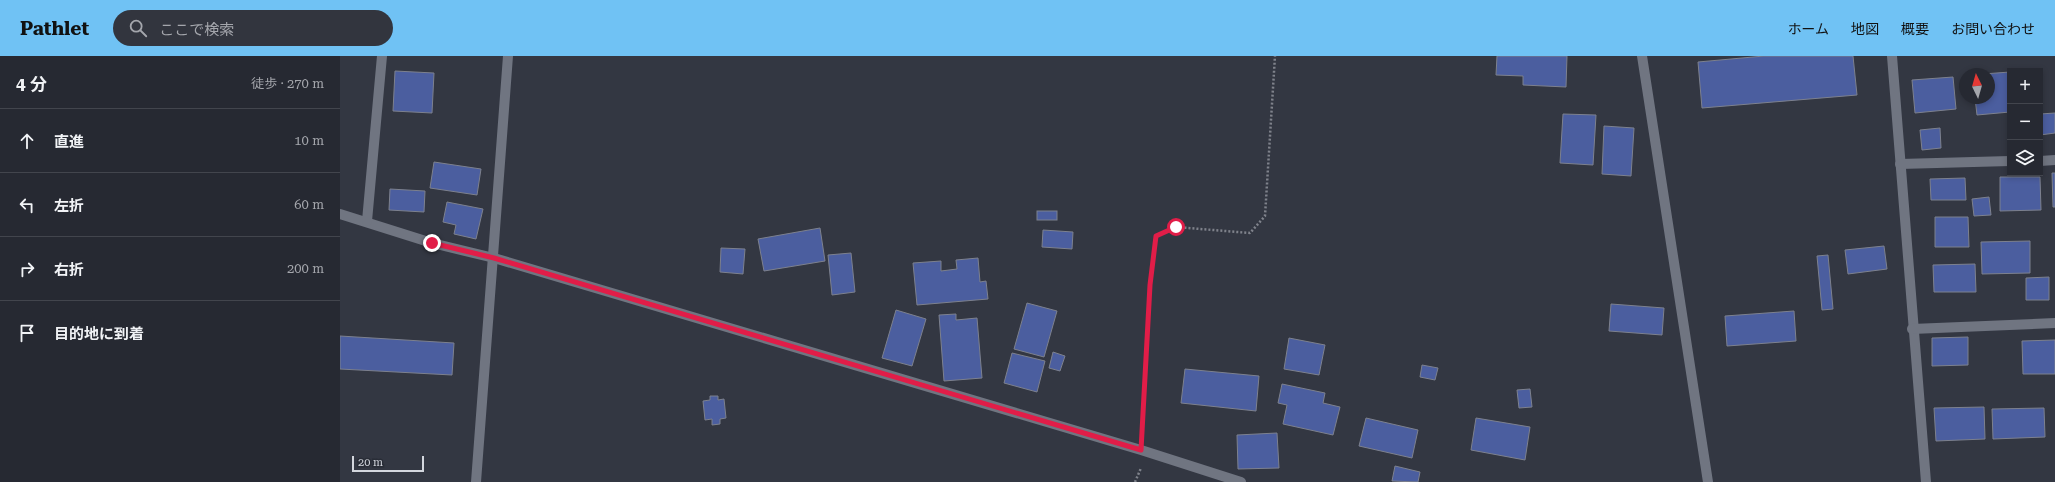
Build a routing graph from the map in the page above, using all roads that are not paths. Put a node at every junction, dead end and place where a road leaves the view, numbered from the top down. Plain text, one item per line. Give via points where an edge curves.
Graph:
1 (382, 56) edge
2 (508, 56) edge
3 (1642, 56) edge
4 (1892, 56) edge
5 (2055, 160) edge
6 (2007, 161) edge
7 (2043, 161) edge
8 (1900, 164) junction
9 (340, 214) edge
10 (367, 221) junction
11 (494, 258) junction
12 (2055, 323) edge
13 (1912, 328) junction
14 (476, 482) edge
15 (1241, 482) edge
16 (1708, 482) edge
17 (1926, 482) edge

1 - 10 street
2 - 11 street
3 - 16 street
4 - 8 street
5 - 7 street
6 - 8 street
8 - 13 street
9 - 10 street
10 - 11 street via 432,243
11 - 14 street
11 - 15 street
12 - 13 street
13 - 17 street

